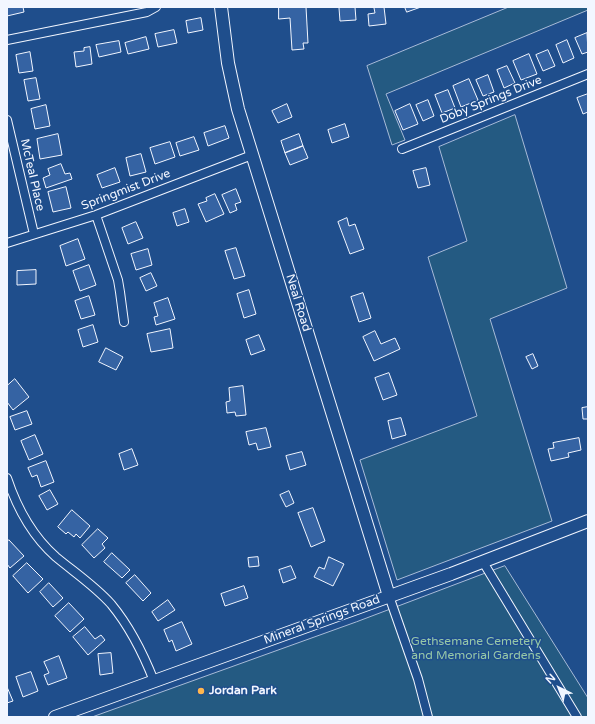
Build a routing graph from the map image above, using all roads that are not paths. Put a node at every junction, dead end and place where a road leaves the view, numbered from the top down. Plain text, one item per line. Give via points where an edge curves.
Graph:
1 (156, 7) edge
2 (222, 7) edge
3 (7, 40) edge
4 (588, 74) edge
5 (7, 120) edge
6 (402, 148) dead end
7 (252, 155) junction
8 (96, 215) junction
9 (34, 234) junction
10 (7, 243) edge
11 (124, 322) dead end
12 (7, 478) edge
13 (588, 521) edge
14 (482, 562) junction
15 (389, 596) junction
16 (154, 681) junction
17 (55, 717) edge
18 (428, 717) edge
19 (577, 717) edge

1 - 3 street via 147,12
2 - 7 street, Neal Road via 232,83
4 - 6 street, Doby Springs Drive
5 - 9 street, McTeal Place
7 - 8 street, Springmist Drive
7 - 15 street, Neal Road
8 - 9 street, Springmist Drive
8 - 11 street via 118,280
9 - 10 street, Springmist Drive
12 - 16 street via 16,504 31,530 52,553 110,604 138,645
13 - 14 street, Mineral Springs Road
14 - 15 street, Mineral Springs Road
14 - 19 street
15 - 16 street, Mineral Springs Road
15 - 18 street
16 - 17 street, Mineral Springs Road

